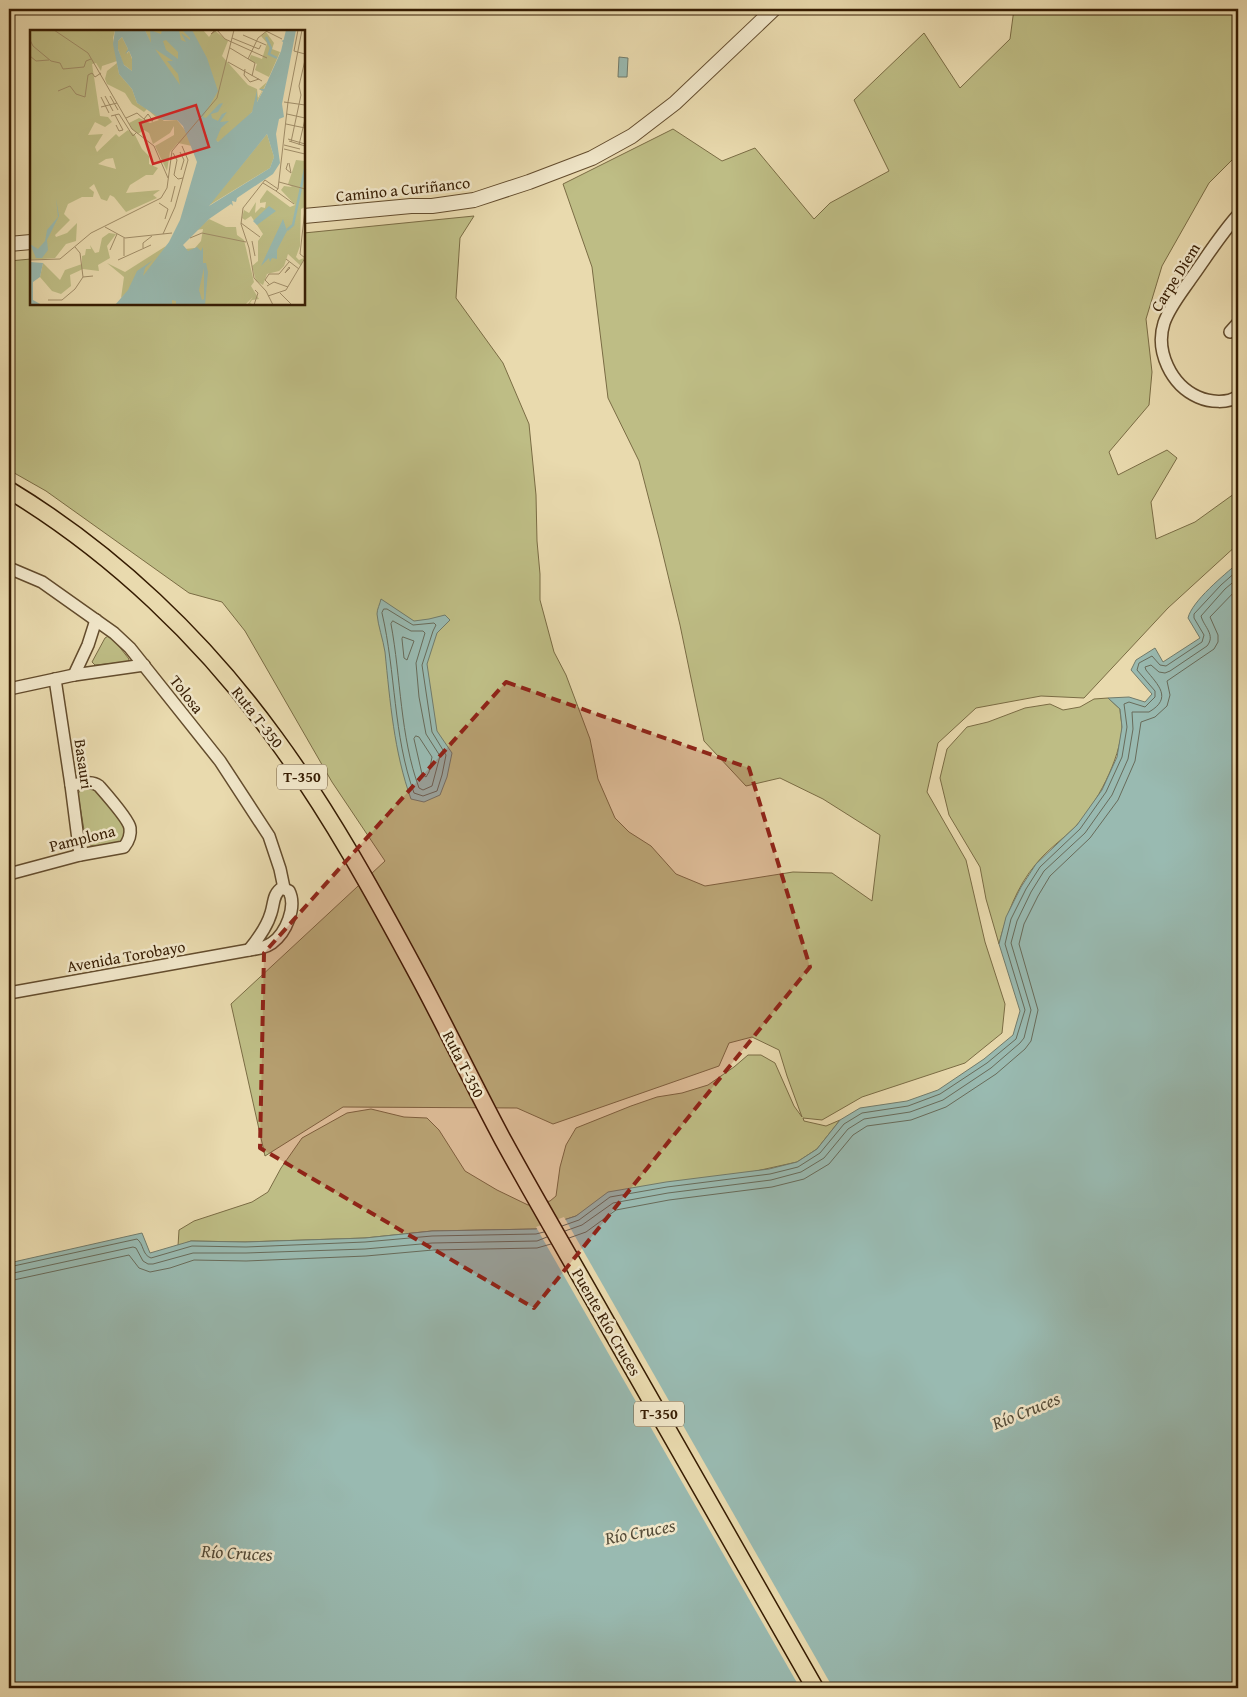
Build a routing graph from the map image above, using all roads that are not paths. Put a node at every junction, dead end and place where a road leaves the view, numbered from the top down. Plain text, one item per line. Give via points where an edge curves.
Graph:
1 (774, 9) edge
2 (1238, 215) edge
3 (305, 216) edge
4 (30, 242) edge
5 (9, 244) edge
6 (1238, 323) edge
7 (1230, 332) dead end
8 (1238, 396) edge
9 (9, 490) edge
10 (9, 568) edge
11 (96, 620) junction
12 (144, 666) junction
13 (74, 675) junction
14 (55, 679) junction
15 (9, 689) edge
16 (71, 785) junction
17 (80, 855) junction
18 (9, 874) edge
19 (284, 888) junction
20 (249, 950) junction
21 (9, 993) edge
22 (503, 1139) joint
23 (815, 1688) edge

1 - 3 street, Camino a Curiñanco via 675,104 632,136 592,158 474,200
2 - 8 street, Carpe Diem via 1180,294 1164,321 1162,338 1163,355 1171,373 1184,388 1198,398 1214,401
4 - 5 street
6 - 7 street
9 - 22 main road, Ruta T-350 / T-350 via 86,543 147,594 203,650 253,708 350,853 420,978
10 - 11 street, Tolosa via 42,582
11 - 12 street, Tolosa via 125,643
11 - 13 street
12 - 13 street
12 - 19 street, Tolosa via 220,761 269,836
13 - 14 street
14 - 15 street
14 - 16 street, Basauri
16 - 17 street, Basauri
16 - 17 street, Pamplona via 97,784 130,826 129,839 124,847
17 - 18 street, Pamplona
19 - 20 street via 277,892 262,933
19 - 20 street, Tolosa via 290,892 292,900 285,927 272,943
20 - 21 street, Avenida Torobayo
22 - 23 main road, Puente Río Cruces / T-350

